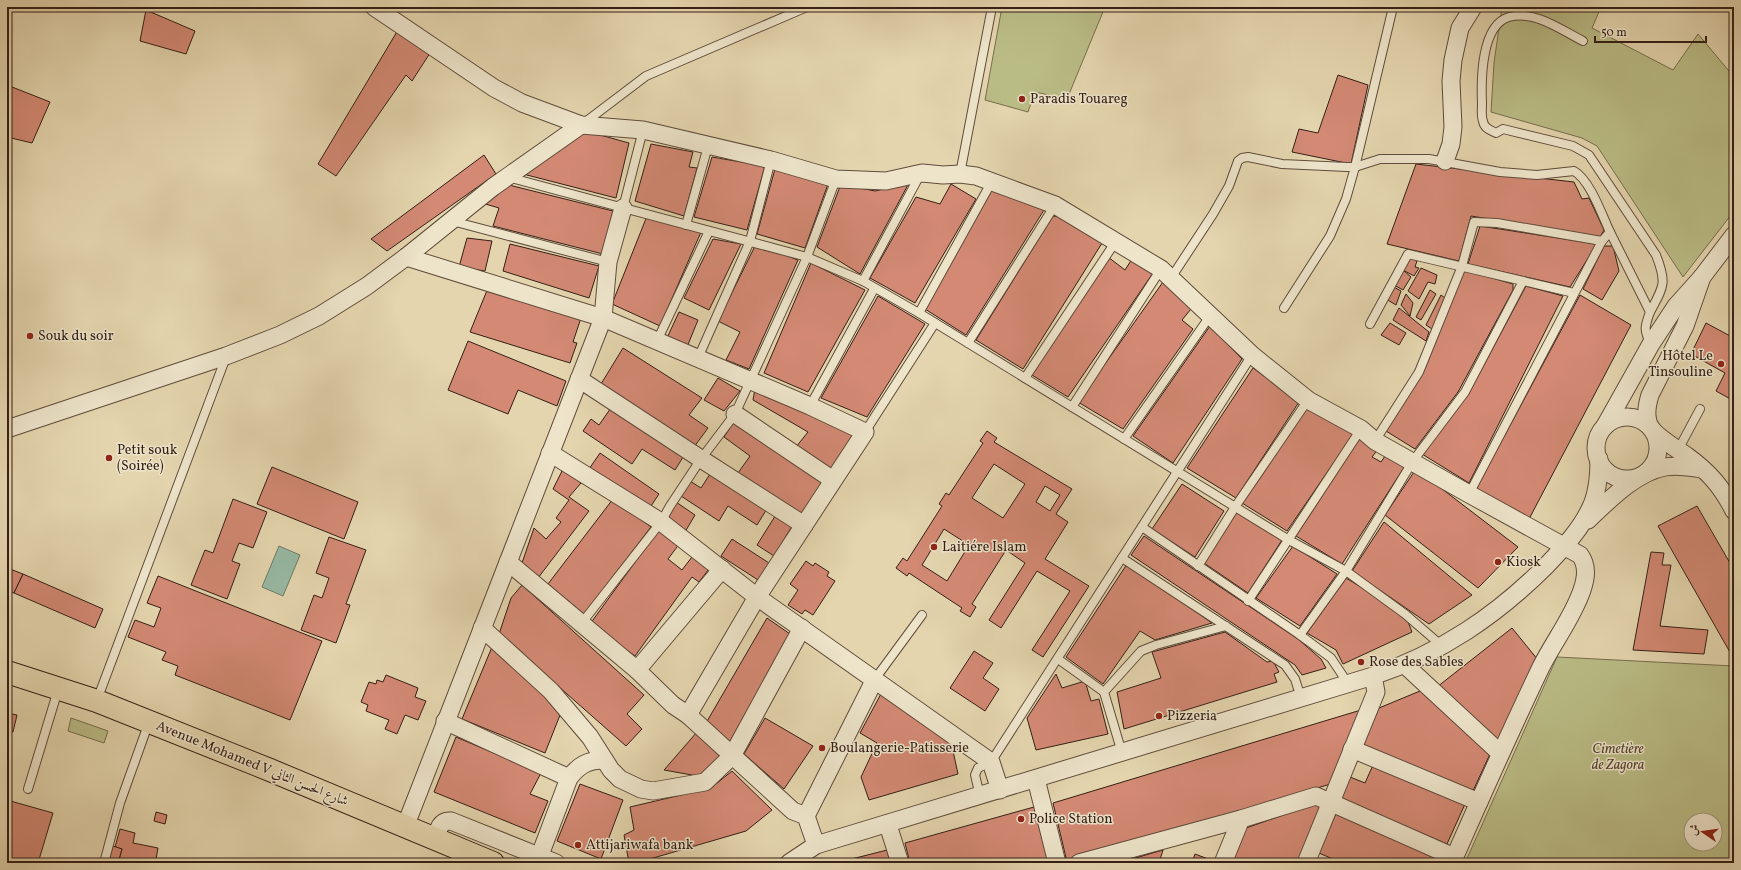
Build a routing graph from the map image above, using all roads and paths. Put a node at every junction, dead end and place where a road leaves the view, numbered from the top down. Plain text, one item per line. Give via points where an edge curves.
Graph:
1 (374, 7) edge
2 (807, 7) edge
3 (992, 7) edge
4 (1393, 7) edge
5 (1472, 7) edge
6 (1583, 41) dead end
7 (581, 125) junction
8 (643, 130) junction
9 (708, 146) junction
10 (771, 160) junction
11 (1445, 161) junction
12 (1356, 167) junction
13 (922, 173) junction
14 (960, 174) junction
15 (507, 177) junction
16 (836, 179) junction
17 (990, 182) junction
18 (1055, 205) junction
19 (623, 208) junction
20 (451, 220) junction
21 (686, 225) junction
22 (709, 231) junction
23 (1610, 232) junction
24 (1734, 235) edge
25 (750, 241) junction
26 (1116, 241) junction
27 (1602, 241) junction
28 (406, 257) junction
29 (807, 257) junction
30 (608, 262) junction
31 (1462, 266) junction
32 (1166, 273) junction
33 (1702, 277) junction
34 (863, 281) junction
35 (1523, 281) junction
36 (874, 289) junction
37 (1574, 293) junction
38 (1284, 308) dead end
39 (1650, 312) junction
40 (919, 313) junction
41 (1210, 316) junction
42 (603, 318) junction
43 (935, 323) junction
44 (1370, 324) dead end
45 (657, 341) junction
46 (968, 343) junction
47 (1651, 344) junction
48 (1252, 355) junction
49 (226, 356) junction
50 (1671, 356) junction
51 (698, 358) junction
52 (1025, 378) junction
53 (579, 379) junction
54 (751, 381) junction
55 (1308, 400) junction
56 (810, 406) junction
57 (1072, 407) junction
58 (1700, 410) dead end
59 (735, 414) junction
60 (1606, 426) junction
61 (1650, 428) junction
62 (7, 429) edge
63 (1361, 429) junction
64 (865, 432) junction
65 (1124, 439) junction
66 (1375, 441) junction
67 (1678, 450) junction
68 (550, 453) junction
69 (701, 459) junction
70 (1599, 459) junction
71 (1412, 461) junction
72 (1702, 469) junction
73 (1177, 472) junction
74 (1644, 474) junction
75 (833, 480) junction
76 (1469, 494) junction
77 (1235, 507) junction
78 (1734, 512) edge
79 (661, 522) junction
80 (804, 525) junction
81 (1142, 527) junction
82 (1580, 527) junction
83 (1289, 540) junction
84 (1565, 547) junction
85 (1122, 558) junction
86 (508, 562) junction
87 (1198, 566) junction
88 (722, 569) junction
89 (1346, 571) junction
90 (757, 597) junction
91 (1248, 601) junction
92 (922, 615) dead end
93 (581, 624) junction
94 (1226, 626) junction
95 (482, 628) junction
96 (802, 628) junction
97 (1300, 635) junction
98 (1443, 646) junction
99 (1058, 659) junction
100 (1405, 665) junction
101 (637, 670) junction
102 (7, 672) edge
103 (1372, 676) junction
104 (875, 679) junction
105 (1346, 685) junction
106 (58, 687) junction
107 (1104, 692) junction
108 (1301, 698) junction
109 (97, 701) junction
110 (688, 715) junction
111 (149, 721) junction
112 (445, 721) junction
113 (1352, 749) junction
114 (1122, 753) junction
115 (1500, 753) junction
116 (732, 756) junction
117 (604, 760) junction
118 (991, 762) junction
119 (569, 778) junction
120 (1036, 779) junction
121 (28, 789) dead end
122 (1000, 790) junction
123 (980, 796) junction
124 (1479, 802) junction
125 (1330, 803) junction
126 (806, 816) junction
127 (1241, 819) junction
128 (888, 824) junction
129 (405, 827) junction
130 (436, 840) junction
131 (816, 845) junction
132 (539, 860) edge
133 (1453, 860) edge
134 (1310, 862) edge
135 (104, 863) edge
136 (493, 863) edge
137 (556, 863) edge
138 (789, 863) edge
139 (900, 863) edge
140 (1057, 863) edge
141 (1079, 863) edge
142 (1223, 863) edge

1 - 7 street via 494,88 522,103
2 - 7 lane via 646,76
3 - 14 lane
4 - 12 lane
5 - 11 street via 1460,28 1453,60 1453,127
6 - 39 lane via 1534,17 1508,17 1501,22 1486,45 1483,58 1483,122 1487,129 1496,133 1503,129 1573,146 1589,155 1656,255 1664,282
7 - 8 street
7 - 15 street
8 - 9 street
8 - 19 lane
9 - 10 street
9 - 21 lane
10 - 16 street
10 - 25 lane
11 - 12 lane via 1380,159
11 - 23 lane via 1500,172 1537,175 1574,171 1583,179
12 - 32 lane via 1282,164 1242,158 1238,161 1229,186 1213,214
12 - 38 lane via 1330,236
13 - 14 street
13 - 16 street via 886,181
13 - 34 lane
14 - 17 street via 976,176
15 - 19 lane
15 - 20 street
16 - 29 lane
17 - 18 street
17 - 40 lane
18 - 26 street
18 - 46 lane
19 - 21 lane
19 - 30 street
20 - 28 street
20 - 30 lane
21 - 22 lane
22 - 25 lane
22 - 45 lane
23 - 27 lane
23 - 39 lane
24 - 33 street
25 - 29 lane
25 - 51 lane
26 - 32 street
26 - 52 lane
27 - 31 lane via 1476,220
27 - 37 lane
28 - 42 street
28 - 49 street via 320,316 280,336
29 - 34 lane
29 - 54 lane
30 - 42 street
31 - 35 lane
31 - 44 lane via 1408,254
31 - 66 lane via 1419,372
32 - 41 street
32 - 57 lane
33 - 47 street via 1676,306
33 - 50 street via 1691,313
34 - 36 lane
35 - 37 lane
35 - 71 lane via 1465,392
36 - 40 lane
36 - 56 lane
37 - 76 lane
39 - 47 lane via 1645,334
40 - 43 lane
41 - 48 street
41 - 65 lane
42 - 45 street
42 - 53 street
43 - 46 lane
43 - 64 lane
45 - 51 street
46 - 52 lane
47 - 50 street
47 - 60 street
48 - 55 street
48 - 73 lane
49 - 62 street
49 - 109 lane
50 - 61 street via 1650,395 1647,415
51 - 54 street
52 - 57 lane
53 - 68 street
53 - 69 street
54 - 56 street
54 - 59 lane
55 - 63 street
55 - 77 lane
56 - 64 street
57 - 65 lane
58 - 67 lane
59 - 69 lane
59 - 75 street
60 - 61 street via 1622,418 1633,418
60 - 70 street via 1597,443
61 - 67 street
61 - 74 street via 1656,437 1658,447 1652,467
63 - 66 street
63 - 83 lane
64 - 75 street
65 - 73 lane
66 - 71 street
67 - 72 street
68 - 79 street
68 - 86 street
69 - 79 lane
69 - 80 street
70 - 74 street via 1605,470 1614,476 1624,479
70 - 82 street via 1596,492 1592,506
71 - 76 street
71 - 89 lane
72 - 74 street via 1671,466
72 - 78 street via 1718,484
73 - 77 lane
73 - 81 lane
74 - 82 street
75 - 80 street
76 - 84 street
77 - 83 lane
77 - 87 lane
79 - 88 street
79 - 93 lane
80 - 90 street
81 - 85 lane
81 - 87 lane
82 - 84 street
83 - 89 lane
83 - 91 lane
84 - 98 street via 1529,583 1468,631
84 - 115 street via 1584,560 1586,576 1582,590 1542,665
85 - 94 lane
85 - 99 lane
86 - 93 street
86 - 95 street
87 - 91 lane
88 - 90 street
88 - 101 street
89 - 97 lane
89 - 98 lane via 1405,614
90 - 96 street
90 - 110 street
91 - 97 lane
92 - 104 lane
93 - 101 street
94 - 107 lane via 1141,651
94 - 108 lane via 1285,665 1295,679
95 - 112 street
95 - 117 street via 551,691 590,737
96 - 104 street
96 - 116 street
97 - 105 lane via 1331,658
98 - 100 street
99 - 107 lane
99 - 118 lane
100 - 103 street
100 - 115 street
101 - 110 street via 673,706
102 - 106 main road, Avenue Mohamed V شارع الحسن الثاني
103 - 105 street
103 - 113 street via 1376,692
104 - 118 street
104 - 126 street
105 - 108 street
106 - 109 main road, Avenue Mohamed V شارع الحسن الثاني
106 - 121 lane
107 - 114 lane
108 - 114 street
109 - 111 main road, Avenue Mohamed V شارع الحسن الثاني
110 - 116 street
111 - 129 main road, Avenue Mohamed V شارع الحسن الثاني
111 - 135 lane via 120,803
112 - 119 street
112 - 129 street
113 - 124 street
113 - 125 street
114 - 120 street
115 - 124 street
116 - 117 street via 705,782 653,791 641,789 620,779
116 - 126 street via 793,811
117 - 119 street via 578,766
118 - 122 street
118 - 123 lane via 978,768 975,775
119 - 132 street
120 - 122 street
120 - 140 street
122 - 123 street
123 - 128 street
124 - 133 street
125 - 127 street via 1316,796
125 - 133 street
125 - 134 street
126 - 131 street
127 - 141 street
127 - 142 street
128 - 131 street
128 - 139 street
129 - 130 main road, Avenue Mohamed V شارع الحسن الثاني
130 - 132 street via 441,824 444,821 451,821
130 - 136 main road, Avenue Mohamed V شارع الحسن الثاني
131 - 138 street
132 - 137 street

